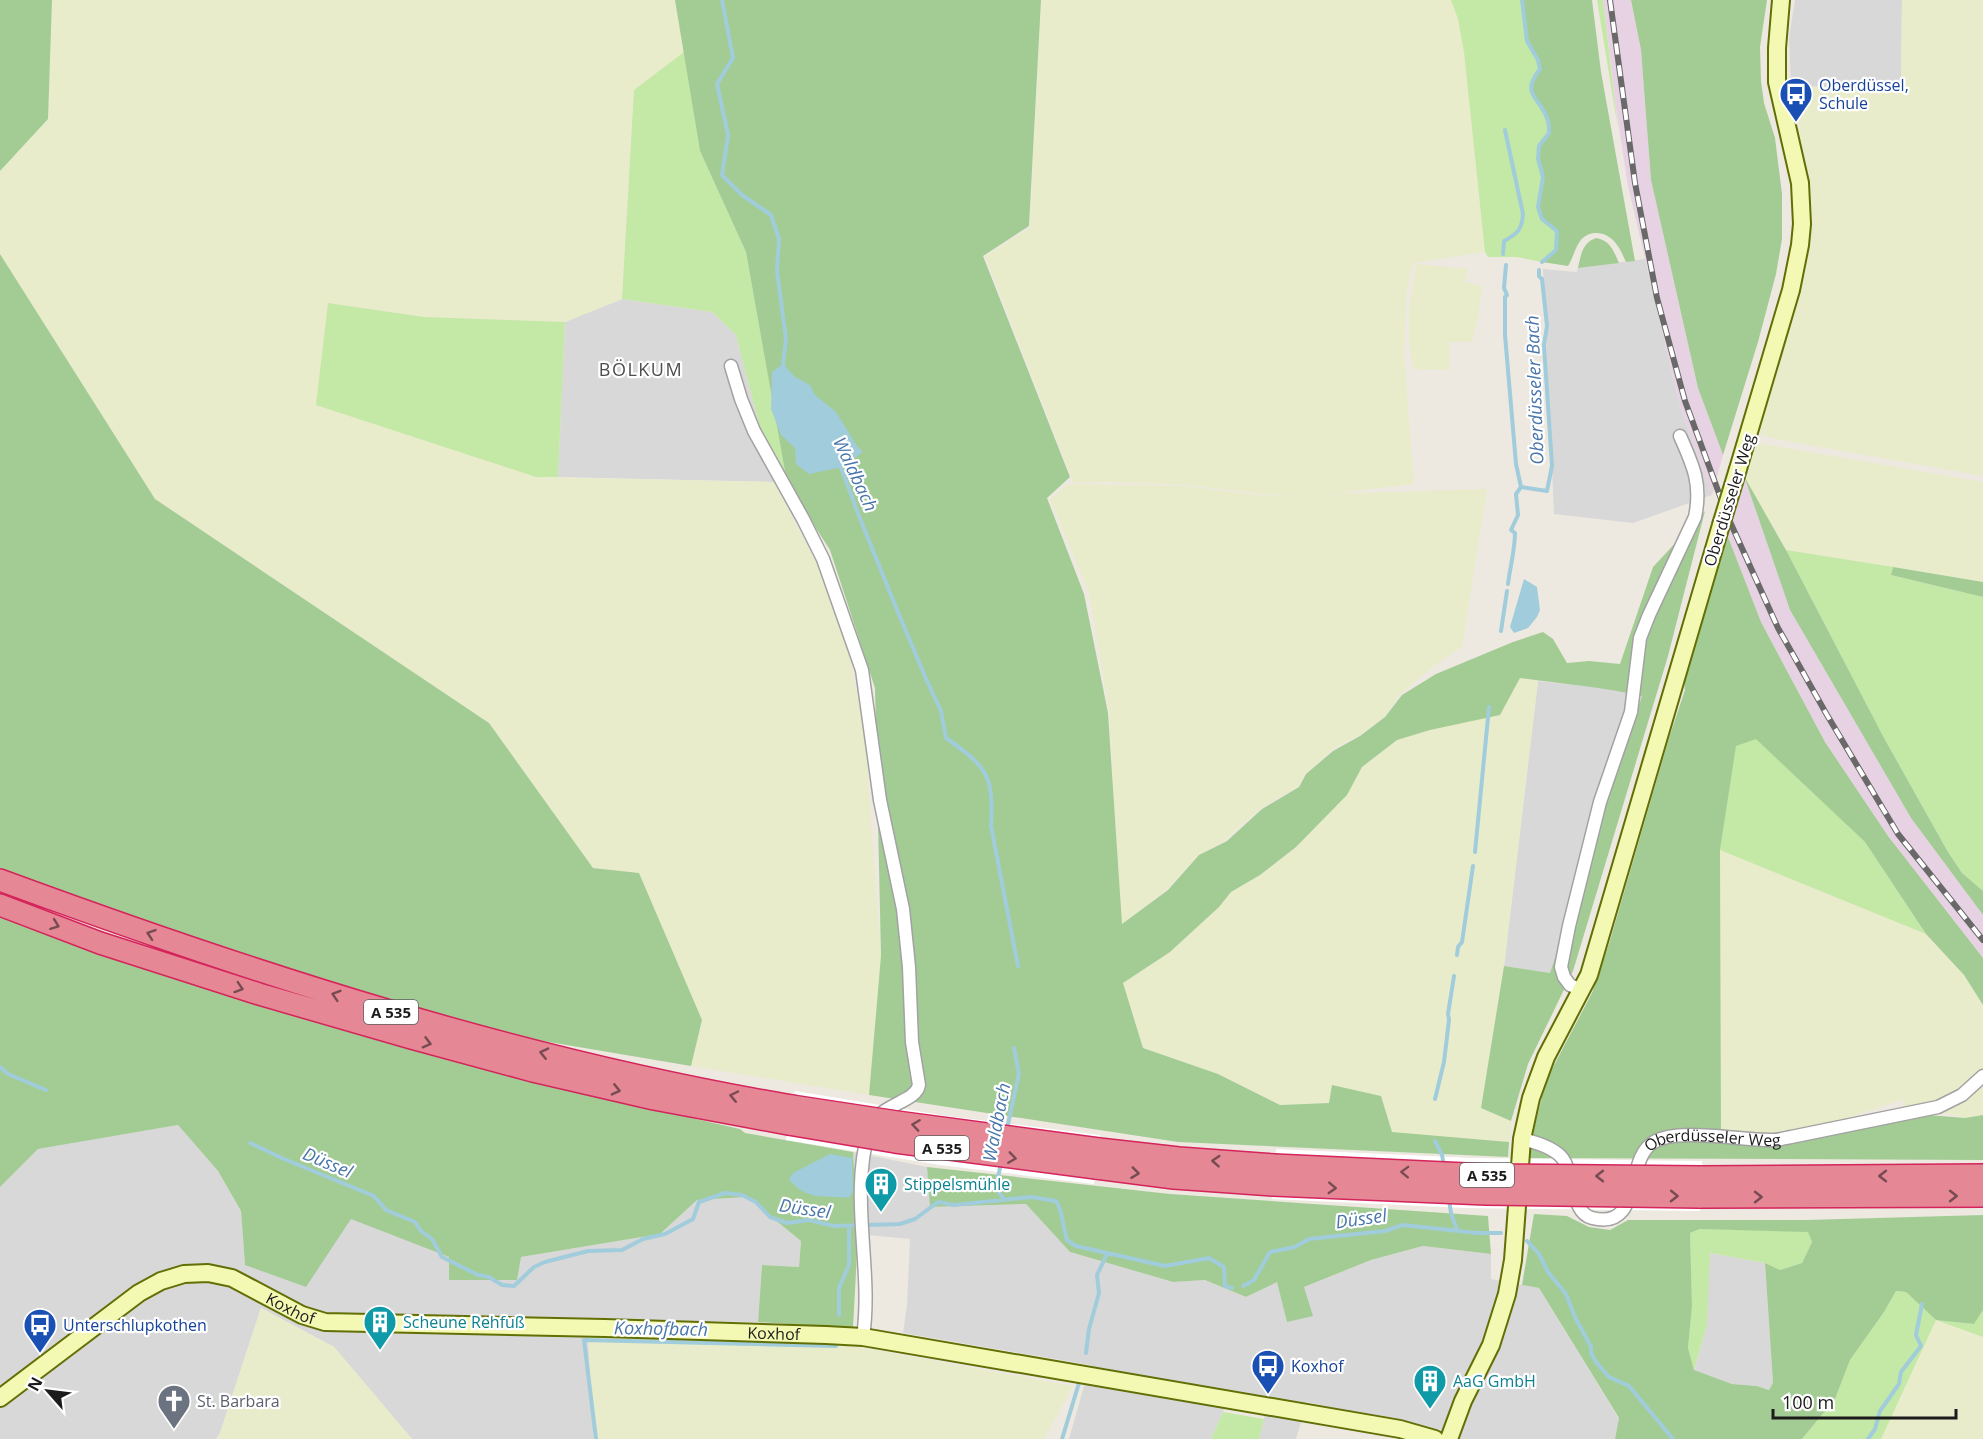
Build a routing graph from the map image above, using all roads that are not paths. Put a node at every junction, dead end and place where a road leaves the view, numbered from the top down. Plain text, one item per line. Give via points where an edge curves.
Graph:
1 (1781, 0) edge
2 (731, 366) dead end
3 (1680, 436) dead end
4 (0, 880) edge
5 (0, 904) edge
6 (1582, 990) junction
7 (1983, 1076) edge
8 (790, 1115) junction
9 (1522, 1139) junction
10 (1983, 1175) edge
11 (1700, 1187) junction
12 (1983, 1196) edge
13 (863, 1337) junction
14 (0, 1398) edge
15 (1435, 1439) edge
16 (1449, 1439) edge

1 - 6 street, Oberdüsseler Weg, bridge via 1777,82 1800,183 1802,213 1795,278
2 - 13 street via 754,431 823,559 858,655 880,801 903,909 918,1090 881,1112 870,1127 861,1181 867,1312
3 - 6 street, Oberdüsseler Weg via 1696,474 1698,506 1640,638 1631,712 1600,802 1569,926 1561,967 1570,985
8 -> 4 highway, A 535 via 419,1021 268,974
5 -> 8 highway, A 535 via 100,943 259,994 533,1071 654,1099
6 - 9 street, Oberdüsseler Weg via 1546,1057
7 - 9 street, Oberdüsseler Weg via 1962,1095 1938,1107 1791,1137 1773,1140 1681,1136 1655,1141 1640,1159 1630,1200 1614,1218 1586,1215 1564,1160 1556,1152
8 - 11 highway, A 535, bridge via 895,1142 1097,1159 1179,1158 1274,1175 1488,1175
9 - 16 street, Oberdüsseler Weg via 1507,1294 1491,1345
10 -> 11 highway, A 535
11 -> 12 highway, A 535
13 - 14 street, Koxhof via 336,1323 302,1315 232,1278 184,1274 138,1293
13 - 15 street, Koxhof via 1400,1428

